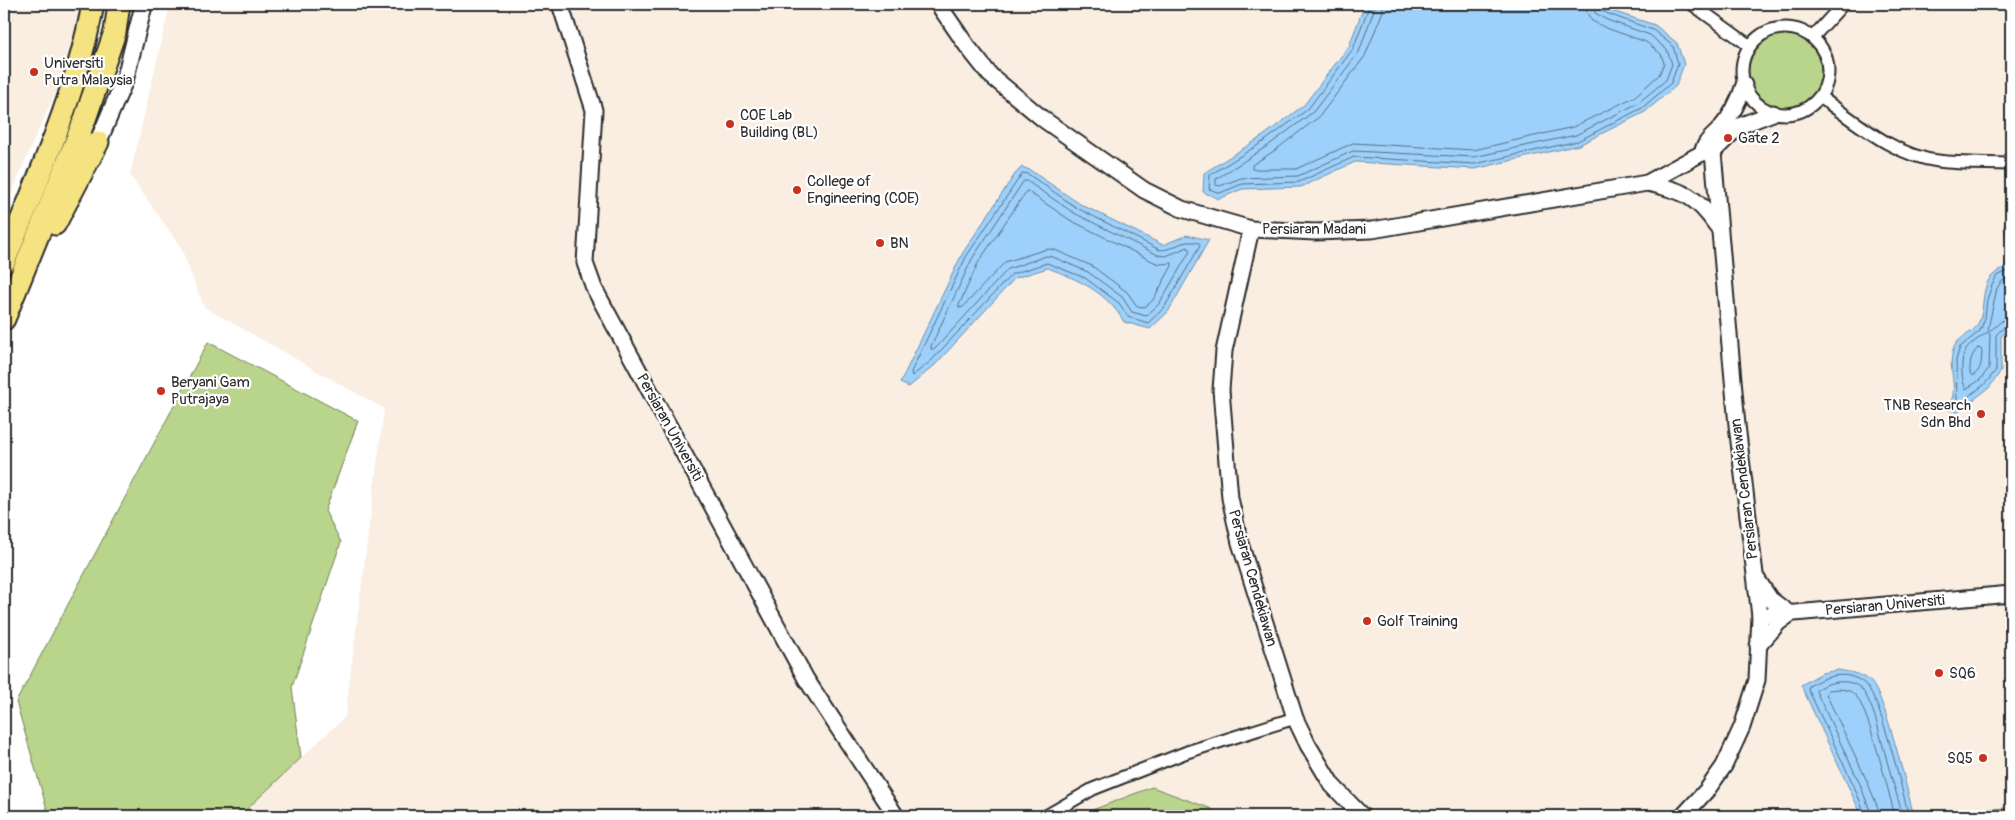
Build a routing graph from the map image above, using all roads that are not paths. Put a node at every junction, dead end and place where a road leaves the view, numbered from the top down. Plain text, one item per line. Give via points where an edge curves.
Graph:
1 (93, 4) edge
2 (119, 4) edge
3 (144, 4) edge
4 (550, 4) edge
5 (938, 4) edge
6 (1692, 4) edge
7 (1843, 4) edge
8 (564, 7) edge
9 (1813, 37) junction
10 (1750, 46) junction
11 (1744, 85) junction
12 (1820, 97) junction
13 (1773, 113) junction
14 (98, 142) joint
15 (1706, 150) junction
16 (2011, 164) edge
17 (1647, 183) junction
18 (1718, 228) junction
19 (1251, 229) junction
20 (4, 262) edge
21 (18, 280) junction
22 (4, 319) edge
23 (1755, 576) junction
24 (2011, 594) edge
25 (1790, 614) junction
26 (1760, 616) junction
27 (1758, 646) junction
28 (1295, 718) junction
29 (896, 816) edge
30 (1046, 816) edge
31 (1362, 816) edge
32 (1682, 816) edge

1 - 20 highway via 87,35 62,113
2 - 21 highway via 115,32 85,119
3 - 14 main road via 125,79
4 - 8 street
5 - 19 street, Persiaran Madani via 990,75 1043,119 1144,190 1182,209
6 - 10 street
7 - 9 street
8 - 29 street, Persiaran Universiti via 594,110 585,263 594,288 806,679
9 - 10 street via 1792,28 1776,29 1762,35
9 - 12 street via 1826,55 1829,69 1827,84
10 - 11 street via 1742,68
11 - 13 street via 1752,99
11 - 15 street via 1738,104
12 - 13 street via 1802,111
12 - 16 street via 1889,143 1913,155 1937,161
13 - 15 street via 1739,126
14 - 21 highway via 55,223
15 - 17 street
15 - 18 street, Persiaran Cendekiawan
17 - 18 street via 1690,196 1704,208
17 - 19 street, Persiaran Madani via 1372,230
18 - 23 street, Persiaran Cendekiawan via 1736,425
19 - 28 street, Persiaran Cendekiawan via 1221,370 1230,498 1240,543
21 - 22 highway
23 - 25 street via 1770,598
23 - 26 street, Persiaran Cendekiawan
24 - 25 street, Persiaran Universiti
25 - 26 street, Persiaran Universiti
25 - 27 street
26 - 27 street, Persiaran Cendekiawan
27 - 32 street, Persiaran Cendekiawan via 1757,680 1742,727 1724,766
28 - 30 street via 1187,752 1102,785
28 - 31 street, Persiaran Cendekiawan via 1332,785

